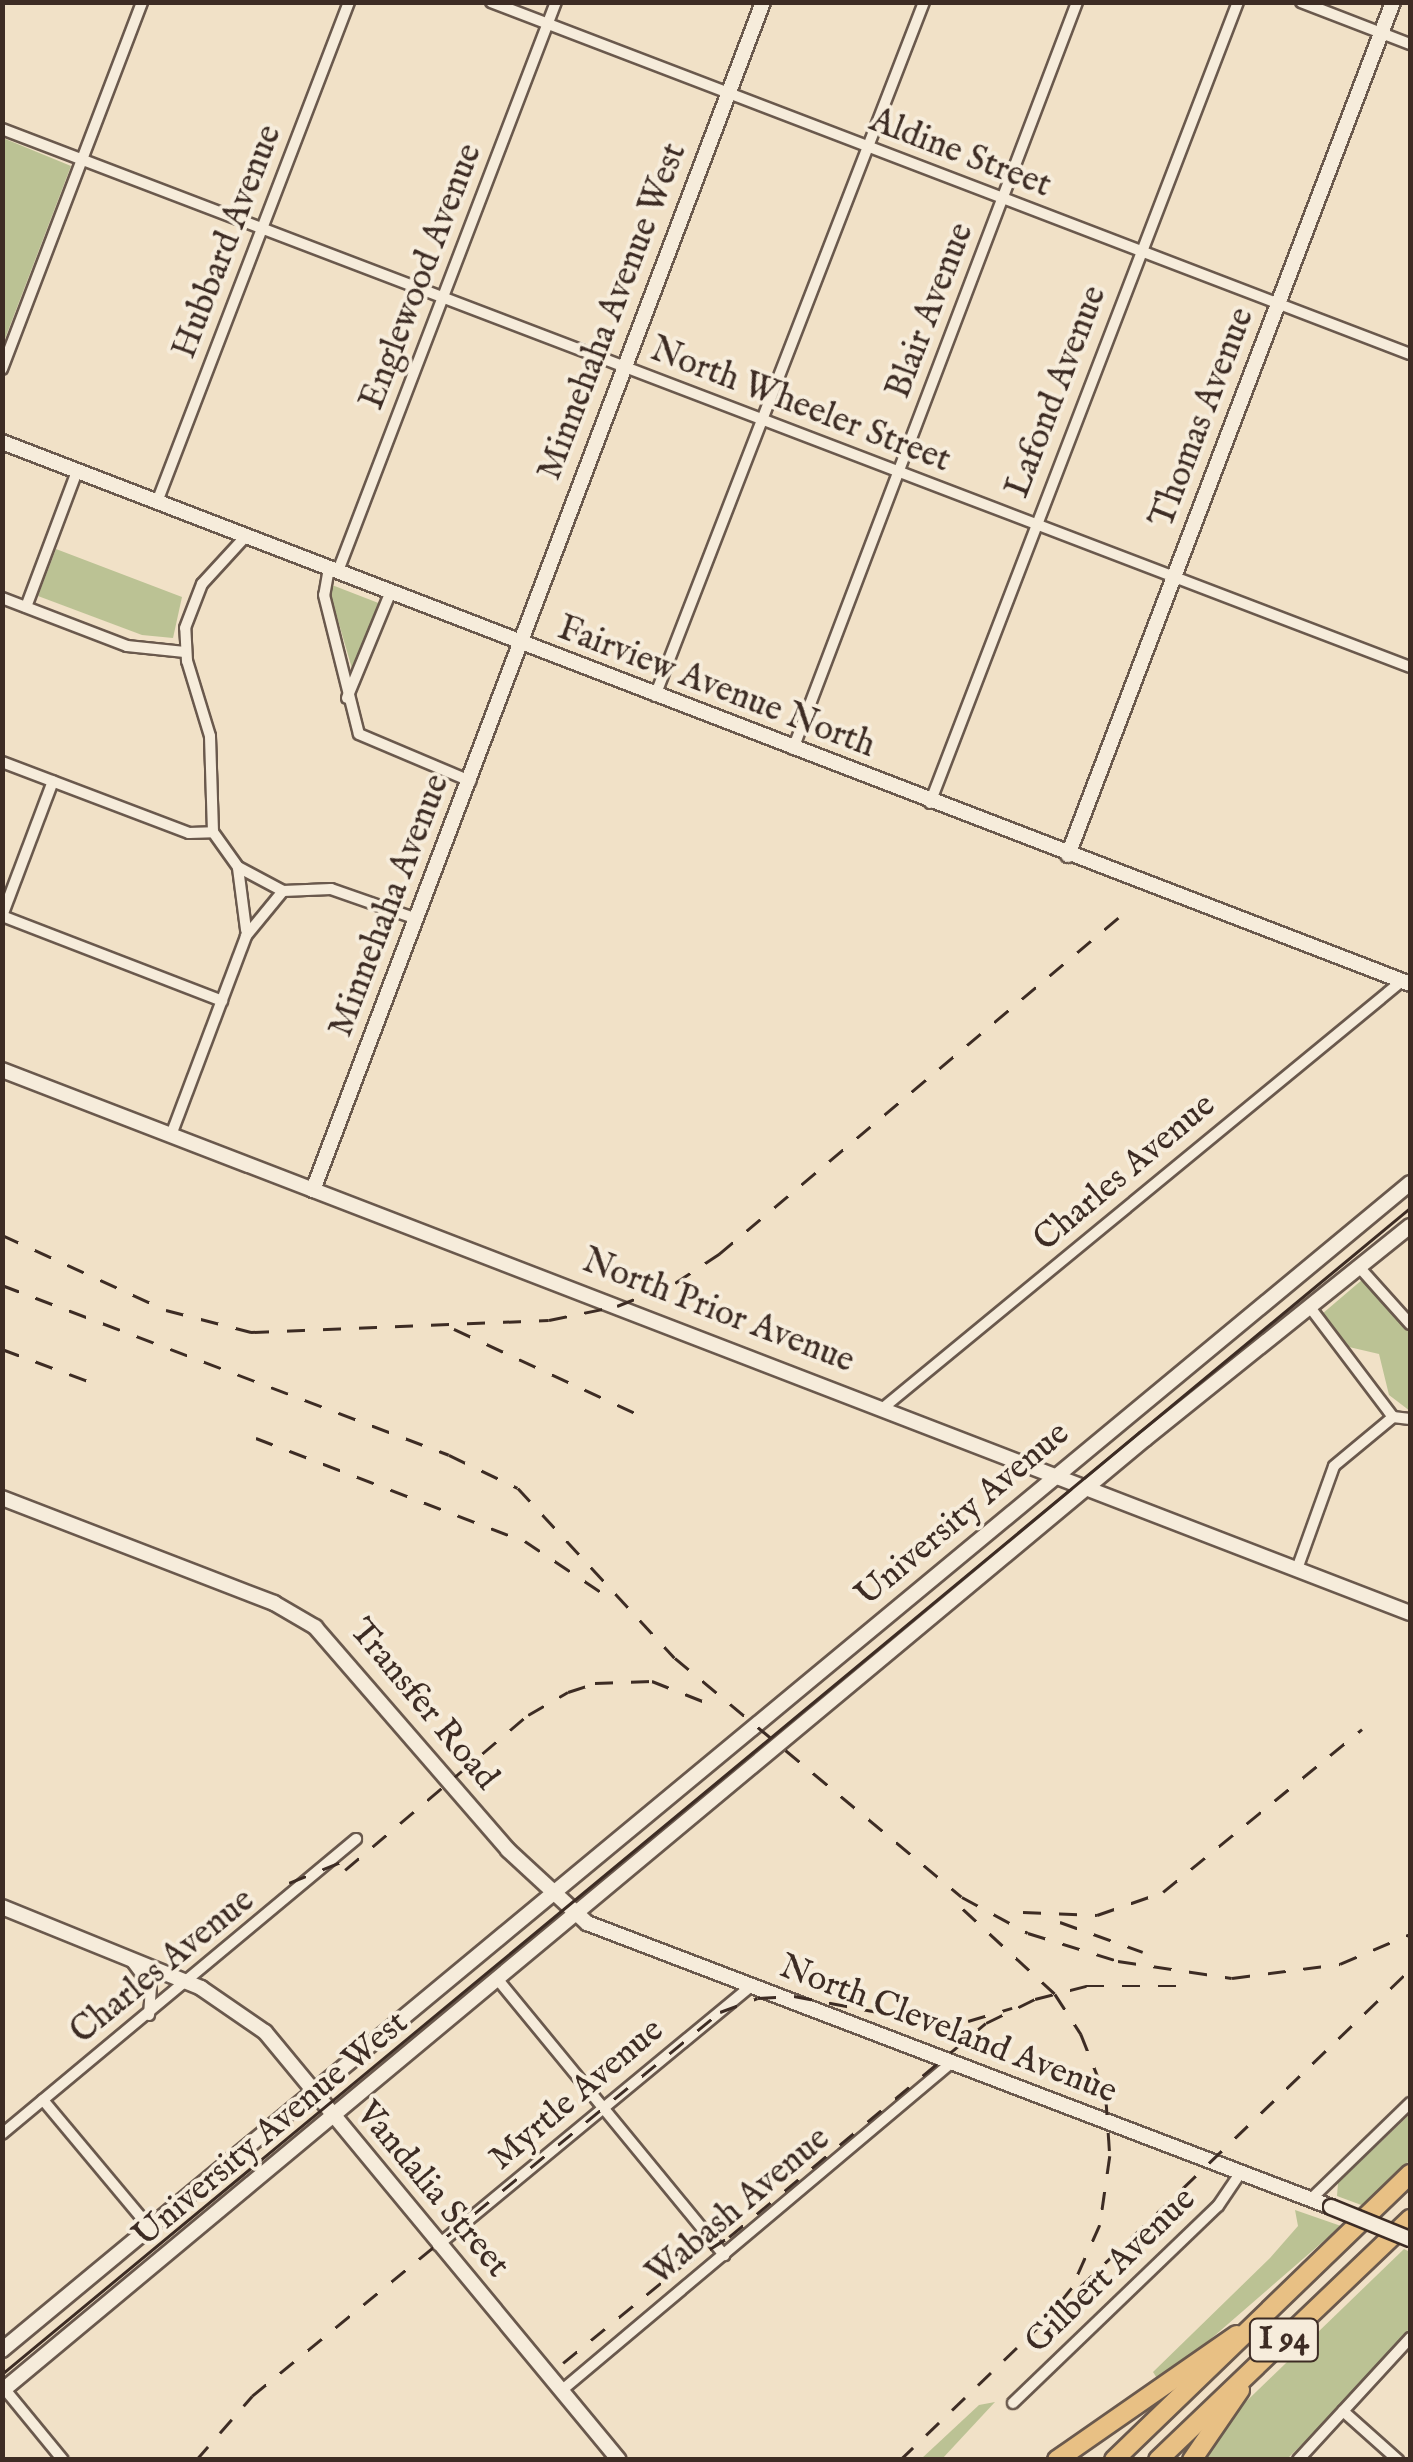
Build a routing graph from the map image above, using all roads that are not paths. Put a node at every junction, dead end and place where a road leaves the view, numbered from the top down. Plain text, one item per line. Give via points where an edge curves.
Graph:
1 (142, 2) edge
2 (349, 2) edge
3 (491, 2) edge
4 (556, 2) edge
5 (763, 2) edge
6 (924, 2) edge
7 (1077, 2) edge
8 (1238, 2) edge
9 (1301, 2) edge
10 (1393, 2) edge
11 (548, 25) junction
12 (1382, 33) junction
13 (1410, 44) edge
14 (727, 96) junction
15 (2, 129) edge
16 (868, 147) junction
17 (83, 160) junction
18 (1002, 199) junction
19 (263, 229) junction
20 (1140, 251) junction
21 (443, 299) junction
22 (1277, 305) junction
23 (1410, 354) edge
24 (623, 368) junction
25 (2, 370) edge
26 (763, 420) junction
27 (2, 442) edge
28 (77, 471) junction
29 (899, 472) junction
30 (158, 502) junction
31 (1036, 524) junction
32 (246, 536) junction
33 (334, 570) junction
34 (1174, 578) junction
35 (392, 592) junction
36 (2, 598) edge
37 (26, 607) junction
38 (520, 644) junction
39 (185, 652) junction
40 (1410, 667) edge
41 (654, 697) junction
42 (348, 698) junction
43 (792, 750) junction
44 (2, 762) edge
45 (53, 781) junction
46 (470, 781) junction
47 (930, 802) junction
48 (213, 832) junction
49 (1068, 855) junction
50 (238, 867) junction
51 (283, 892) junction
52 (2, 916) edge
53 (417, 919) junction
54 (246, 936) junction
55 (1406, 982) edge
56 (222, 1001) junction
57 (2, 1070) edge
58 (172, 1135) junction
59 (1410, 1184) edge
60 (313, 1190) junction
61 (1410, 1226) edge
62 (1360, 1268) junction
63 (1308, 1306) junction
64 (1410, 1324) edge
65 (883, 1408) junction
66 (1393, 1417) junction
67 (1410, 1419) edge
68 (1058, 1475) junction
69 (1091, 1489) junction
70 (2, 1498) edge
71 (1297, 1569) junction
72 (1410, 1613) edge
73 (356, 1839) dead end
74 (554, 1893) junction
75 (2, 1907) edge
76 (578, 1916) junction
77 (128, 1958) junction
78 (499, 1980) junction
79 (189, 1982) junction
80 (750, 1987) junction
81 (149, 2015) junction
82 (951, 2063) junction
83 (313, 2093) junction
84 (43, 2100) junction
85 (1410, 2103) edge
86 (604, 2108) junction
87 (333, 2118) junction
88 (2, 2134) edge
89 (1240, 2172) junction
90 (1410, 2174) edge
91 (1311, 2199) junction
92 (1410, 2220) edge
93 (150, 2228) junction
94 (1410, 2238) edge
95 (438, 2245) junction
96 (724, 2255) junction
97 (1259, 2322) junction
98 (1410, 2338) edge
99 (2, 2350) edge
100 (1249, 2373) junction
101 (3, 2389) edge
102 (561, 2391) junction
103 (1013, 2404) dead end
104 (1343, 2411) junction
105 (63, 2460) edge
106 (619, 2460) edge
107 (1057, 2460) edge
108 (1114, 2460) edge
109 (1158, 2460) edge
110 (1192, 2460) edge
111 (1298, 2460) edge
112 (1398, 2460) edge

1 - 17 street
2 - 19 street, Hubbard Avenue
3 - 11 street, Aldine Street
4 - 11 street, Englewood Avenue
5 - 14 street, Minnehaha Avenue West
6 - 16 street
7 - 18 street, Blair Avenue
8 - 20 street, Lafond Avenue
9 - 12 street
10 - 12 street, Thomas Avenue
11 - 14 street, Aldine Street
11 - 21 street, Englewood Avenue
12 - 13 street
12 - 22 street, Thomas Avenue
14 - 16 street, Aldine Street
14 - 24 street, Minnehaha Avenue West
15 - 17 street, North Wheeler Street
16 - 18 street, Aldine Street
16 - 26 street
17 - 19 street, North Wheeler Street
17 - 25 street
18 - 20 street, Aldine Street
18 - 29 street, Blair Avenue
19 - 21 street, North Wheeler Street
19 - 30 street, Hubbard Avenue
20 - 22 street, Aldine Street
20 - 31 street, Lafond Avenue
21 - 24 street, North Wheeler Street
21 - 33 street, Englewood Avenue
22 - 23 street, Aldine Street
22 - 34 street, Thomas Avenue
24 - 26 street, North Wheeler Street
24 - 38 street, Minnehaha Avenue West
26 - 29 street, North Wheeler Street
26 - 41 street
27 - 28 street, Fairview Avenue North
28 - 30 street, Fairview Avenue North
28 - 37 street
29 - 31 street, North Wheeler Street
29 - 43 street, Blair Avenue
30 - 32 street, Fairview Avenue North
31 - 34 street, North Wheeler Street
31 - 47 street, Lafond Avenue
32 - 33 street, Fairview Avenue North
32 - 39 street via 193,599
33 - 35 street, Fairview Avenue North
33 - 42 street, Englewood Avenue via 324,595
34 - 40 street, North Wheeler Street
34 - 49 street, Thomas Avenue
35 - 38 street, Fairview Avenue North
35 - 42 street
36 - 37 street
37 - 39 street via 127,646
38 - 41 street, Fairview Avenue North
38 - 46 street, Minnehaha Avenue
39 - 48 street via 210,736
41 - 43 street, Fairview Avenue North
42 - 46 street, Englewood Avenue via 365,740
43 - 47 street, Fairview Avenue North
44 - 45 street
45 - 48 street via 189,833
45 - 52 street
46 - 53 street, Minnehaha Avenue
47 - 49 street, Fairview Avenue North
48 - 50 street
49 - 55 street, Fairview Avenue North
50 - 51 street
50 - 54 street
51 - 53 street via 330,888
51 - 54 street
52 - 56 street
53 - 60 street, Minnehaha Avenue
54 - 56 street
55 - 65 street, Charles Avenue
56 - 58 street
57 - 58 street, North Prior Avenue
58 - 60 street, North Prior Avenue
59 - 68 street, University Avenue
60 - 65 street, North Prior Avenue
61 - 62 street, University Avenue
62 - 63 street, University Avenue
62 - 64 street
63 - 66 street
63 - 69 street, University Avenue
65 - 68 street, North Prior Avenue
66 - 67 street
66 - 71 street via 1334,1466
68 - 69 street, North Prior Avenue
68 - 74 street, University Avenue
69 - 71 street, North Prior Avenue
69 - 76 street, University Avenue
70 - 74 street, Transfer Road via 274,1603 316,1627 479,1818
71 - 72 street, North Prior Avenue
73 - 79 street, Charles Avenue
74 - 76 street, North Cleveland Avenue
74 - 83 street, University Avenue West
75 - 77 street, Vandalia Street
76 - 78 street, University Avenue West
76 - 80 street, North Cleveland Avenue
77 - 79 street, Vandalia Street
77 - 81 street via 151,1987
78 - 86 street
78 - 87 street, University Avenue West
79 - 81 street, Charles Avenue
79 - 83 street, Vandalia Street via 265,2032
80 - 82 street, North Cleveland Avenue
80 - 86 street, Myrtle Avenue
81 - 84 street, Charles Avenue
82 - 89 street, North Cleveland Avenue
82 - 96 street, Wabash Avenue
83 - 87 street, Vandalia Street
83 - 93 street, University Avenue West
84 - 88 street, Charles Avenue
84 - 93 street
85 - 91 street
86 - 95 street, Myrtle Avenue
86 - 96 street
87 - 95 street, Vandalia Street
87 - 101 street, University Avenue West
89 - 91 street, North Cleveland Avenue
89 - 103 street, Gilbert Avenue via 1218,2206
90 - 97 highway, I 94
91 - 94 street, North Cleveland Avenue, bridge
92 - 100 highway, I 94
93 - 99 street, University Avenue West
95 - 102 street, Vandalia Street
96 - 102 street, Wabash Avenue
97 - 107 highway
97 - 108 highway, I 94
98 - 104 street
100 - 109 highway, I 94
100 - 110 highway
101 - 105 street
102 - 106 street, Vandalia Street
104 - 111 street
104 - 112 street

